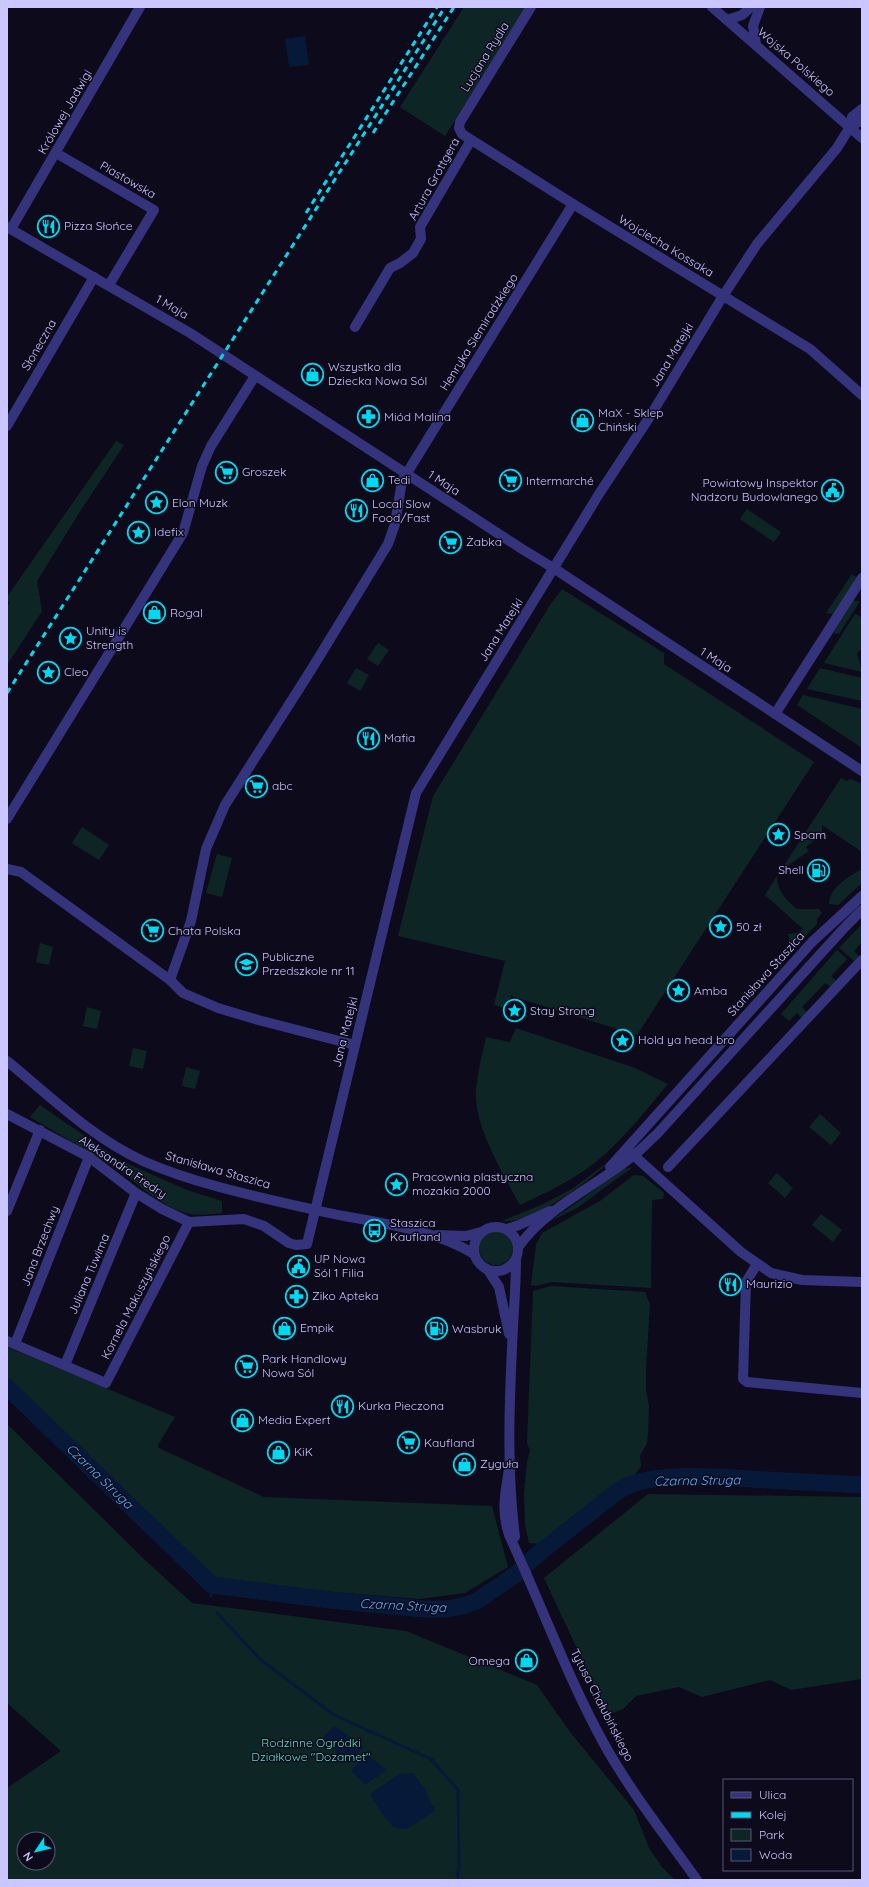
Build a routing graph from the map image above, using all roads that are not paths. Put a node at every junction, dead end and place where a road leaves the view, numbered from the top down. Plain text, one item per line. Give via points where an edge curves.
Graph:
1 (140, 7) edge
2 (531, 7) edge
3 (712, 7) edge
4 (751, 7) edge
5 (760, 7) edge
6 (727, 20) junction
7 (756, 44) junction
8 (862, 109) edge
9 (862, 120) edge
10 (460, 122) joint
11 (850, 127) junction
12 (862, 138) edge
13 (471, 140) junction
14 (56, 153) junction
15 (573, 204) junction
16 (9, 228) edge
17 (94, 277) junction
18 (109, 285) junction
19 (723, 296) junction
20 (354, 327) dead end
21 (255, 376) junction
22 (862, 395) edge
23 (7, 426) edge
24 (406, 474) junction
25 (555, 569) junction
26 (862, 578) edge
27 (775, 714) junction
28 (862, 771) edge
29 (7, 819) edge
30 (7, 869) edge
31 (862, 896) edge
32 (862, 910) edge
33 (862, 960) edge
34 (170, 980) junction
35 (355, 1045) junction
36 (7, 1061) edge
37 (7, 1114) edge
38 (40, 1130) junction
39 (631, 1152) junction
40 (89, 1157) junction
41 (668, 1167) dead end
42 (136, 1193) junction
43 (563, 1205) junction
44 (316, 1210) junction
45 (7, 1211) edge
46 (189, 1222) junction
47 (507, 1229) junction
48 (481, 1232) junction
49 (429, 1234) junction
50 (518, 1246) junction
51 (474, 1254) junction
52 (516, 1259) junction
53 (757, 1264) junction
54 (488, 1270) junction
55 (862, 1282) edge
56 (11, 1343) edge
57 (512, 1346) junction
58 (65, 1365) junction
59 (862, 1393) edge
60 (697, 1880) edge

1 - 14 street, Królowej Jadwigi
2 - 10 street, Lucjana Rydla
3 - 6 street, Wojska Polskiego
4 - 6 street via 742,15
5 - 7 street via 754,26
6 - 7 street, Wojska Polskiego
7 - 11 street, Wojska Polskiego
8 - 11 street, Jana Matejki via 852,117
9 - 11 street
10 - 13 street, Wojciecha Kossaka via 462,134
11 - 12 street, Wojska Polskiego
11 - 19 street, Jana Matejki via 837,148 757,244
13 - 15 street, Wojciecha Kossaka
13 - 20 street, Artura Grottgera via 420,227 421,239 412,253 390,268
14 - 16 street, Królowej Jadwigi
14 - 18 street, Piastowska via 154,210
15 - 19 street, Wojciecha Kossaka
15 - 24 street, Henryka Siemiradzkiego
16 - 17 street, 1 Maja
17 - 18 street, 1 Maja
17 - 23 street, Słoneczna
18 - 21 street, 1 Maja via 190,333
19 - 22 street, Wojciecha Kossaka via 810,349
19 - 25 street, Jana Matejki
21 - 24 street, 1 Maja
21 - 29 street via 211,446 202,466 183,533
24 - 25 street, 1 Maja
24 - 34 street, Henryka Siemiradzkiego via 400,488 395,524 388,544 226,805 214,829 206,849 191,921
25 - 27 street, 1 Maja
25 - 35 street, Jana Matejki via 416,792
26 - 27 street
27 - 28 street, 1 Maja
30 - 34 street via 21,872
31 - 39 street, Stanisława Staszica via 812,942
32 - 39 street, Stanisława Staszica via 657,1134
33 - 41 street
34 - 35 street via 183,992 218,1008
35 - 44 street, Jana Matejki
36 - 44 street, Stanisława Staszica via 96,1133 142,1161 189,1178
37 - 38 street, Aleksandra Fredry
38 - 40 street, Aleksandra Fredry
38 - 45 street
39 - 43 street, Stanisława Staszica via 598,1181
39 - 53 street
40 - 42 street, Aleksandra Fredry
40 - 56 street, Jana Brzechwy
42 - 46 street, Aleksandra Fredry
42 - 58 street, Juliana Tuwima
43 - 47 street, Stanisława Staszica
43 - 50 street, Stanisława Staszica via 526,1235
44 - 46 street via 308,1244 289,1243 264,1226 244,1219
44 - 49 street, Stanisława Staszica
46 - 58 street, Kornela Makuszyńskiego via 106,1384
47 - 48 street via 493,1226
47 - 50 street via 517,1239
48 - 49 street, Stanisława Staszica via 466,1236
48 - 51 street via 474,1244
49 - 51 street, Stanisława Staszica
50 - 52 street
51 - 54 street via 480,1264
52 - 54 street via 506,1269
52 - 57 street, Tytusa Chałubińskiego
53 - 55 street via 771,1273 784,1277
53 - 59 street via 746,1282 741,1375 743,1379 747,1382
54 - 57 street, Tytusa Chałubińskiego via 499,1287
56 - 58 street
57 - 60 street, Tytusa Chałubińskiego via 509,1470 503,1502 504,1520 572,1678 603,1741 641,1802

